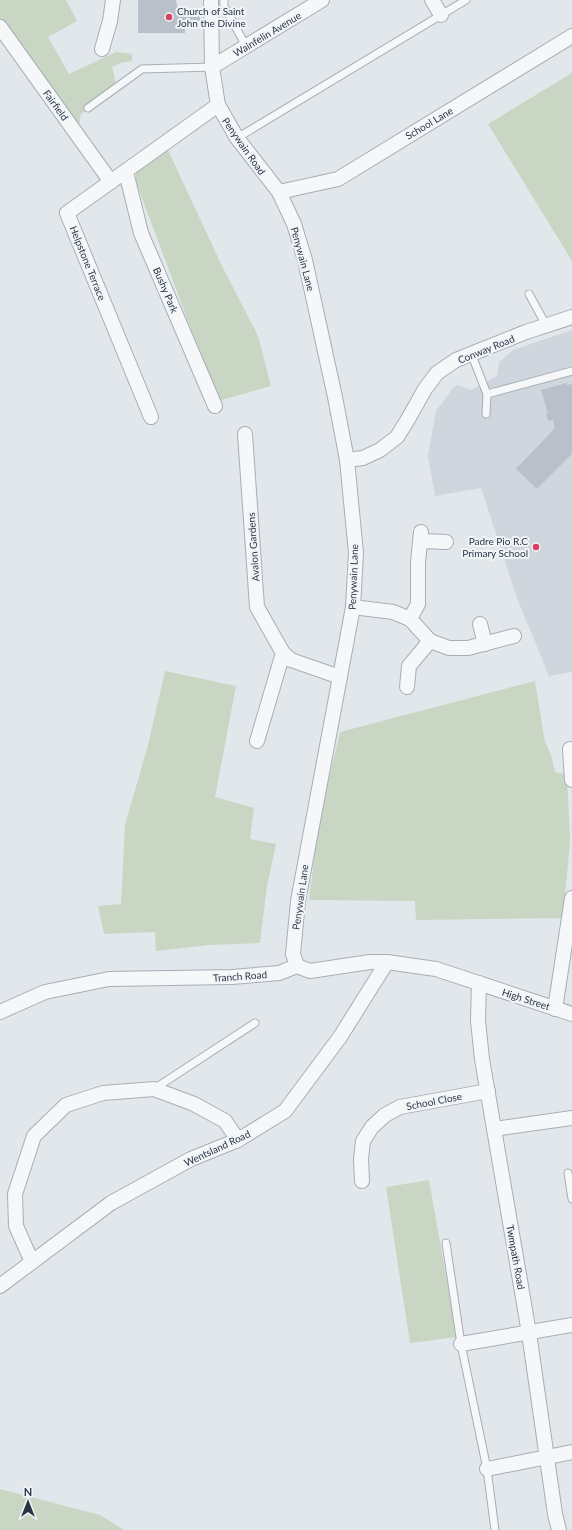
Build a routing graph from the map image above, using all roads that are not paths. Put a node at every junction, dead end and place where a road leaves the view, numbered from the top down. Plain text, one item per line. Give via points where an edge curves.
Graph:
1 (113, 0) edge
2 (211, 0) edge
3 (224, 0) edge
4 (322, 0) edge
5 (432, 0) edge
6 (466, 0) edge
7 (442, 15) junction
8 (0, 27) edge
9 (572, 36) edge
10 (246, 46) junction
11 (102, 48) dead end
12 (212, 67) junction
13 (218, 105) junction
14 (88, 108) dead end
15 (236, 138) junction
16 (126, 172) junction
17 (112, 182) junction
18 (279, 192) junction
19 (529, 294) dead end
20 (572, 317) edge
21 (546, 326) junction
22 (471, 353) junction
23 (572, 371) edge
24 (487, 394) junction
25 (215, 406) dead end
26 (486, 414) dead end
27 (151, 417) dead end
28 (245, 434) dead end
29 (346, 460) junction
30 (446, 542) dead end
31 (353, 607) junction
32 (410, 619) junction
33 (480, 624) dead end
34 (514, 636) dead end
35 (430, 641) junction
36 (485, 644) junction
37 (283, 653) junction
38 (340, 677) junction
39 (407, 687) dead end
40 (258, 741) dead end
41 (570, 749) dead end
42 (572, 780) edge
43 (572, 898) edge
44 (387, 962) junction
45 (297, 966) junction
46 (479, 983) junction
47 (555, 1009) junction
48 (0, 1012) edge
49 (572, 1014) edge
50 (255, 1023) dead end
51 (154, 1089) junction
52 (488, 1091) junction
53 (572, 1118) edge
54 (494, 1129) junction
55 (238, 1140) junction
56 (568, 1173) dead end
57 (362, 1181) dead end
58 (572, 1199) edge
59 (446, 1243) dead end
60 (32, 1262) junction
61 (0, 1286) edge
62 (572, 1325) edge
63 (529, 1333) junction
64 (461, 1344) junction
65 (572, 1452) edge
66 (547, 1456) junction
67 (487, 1469) junction
68 (495, 1530) edge
69 (559, 1530) edge

1 - 11 street
2 - 12 street, Penywain Road
3 - 10 lane via 224,6
4 - 10 street, Wainfelin Avenue
5 - 7 street
6 - 7 lane
7 - 15 lane
8 - 17 street, Fairfield
9 - 18 street, School Lane via 338,179
10 - 12 street, Wainfelin Avenue
12 - 13 street, Penywain Road
12 - 14 lane via 142,69
13 - 15 street, Penywain Road
13 - 16 street, Helpstone Terrace
15 - 18 street, Penywain Road
16 - 17 street, Helpstone Terrace
16 - 25 street, Bushy Park via 141,233
17 - 27 street, Helpstone Terrace via 67,213
18 - 29 street, Penywain Lane via 294,224 305,260
19 - 21 lane
20 - 21 street, Conway Road
21 - 22 street, Conway Road
22 - 24 lane
22 - 29 street, Conway Road via 437,373 397,437 364,458
23 - 24 lane
24 - 26 lane
28 - 37 street, Avalon Gardens via 258,607
29 - 31 street, Penywain Lane via 356,553
30 - 32 street via 421,537 418,604
31 - 32 street via 393,612
31 - 38 street, Penywain Lane
32 - 35 street
33 - 36 street
34 - 36 street
35 - 36 street via 449,648 468,648
35 - 39 street via 410,666
37 - 38 street via 291,660
37 - 40 street
38 - 45 street, Penywain Lane via 298,901 293,954
41 - 42 street
43 - 47 street
44 - 45 street via 310,971
44 - 46 street via 436,968
44 - 55 street, Wentsland Road via 340,1037 285,1111
45 - 48 street, Tranch Road via 279,973 232,977 109,979 45,992
46 - 47 street, High Street
46 - 52 street, Twmpath Road via 478,1021
47 - 49 street, High Street
50 - 51 lane
51 - 55 street via 194,1104 225,1120
51 - 60 street via 103,1093 66,1105 34,1136 15,1194 16,1226
52 - 54 street, Twmpath Road
52 - 57 street, School Close via 400,1107 385,1115 372,1126 363,1141 360,1159
53 - 54 street
54 - 63 street, Twmpath Road
55 - 60 street, Wentsland Road via 191,1159 112,1204
56 - 58 lane
59 - 64 lane
60 - 61 street, Wentsland Road
62 - 63 street
63 - 64 street
63 - 66 street, Twmpath Road
64 - 67 lane
65 - 66 street
66 - 67 street
66 - 69 street, Twmpath Road
67 - 68 lane

